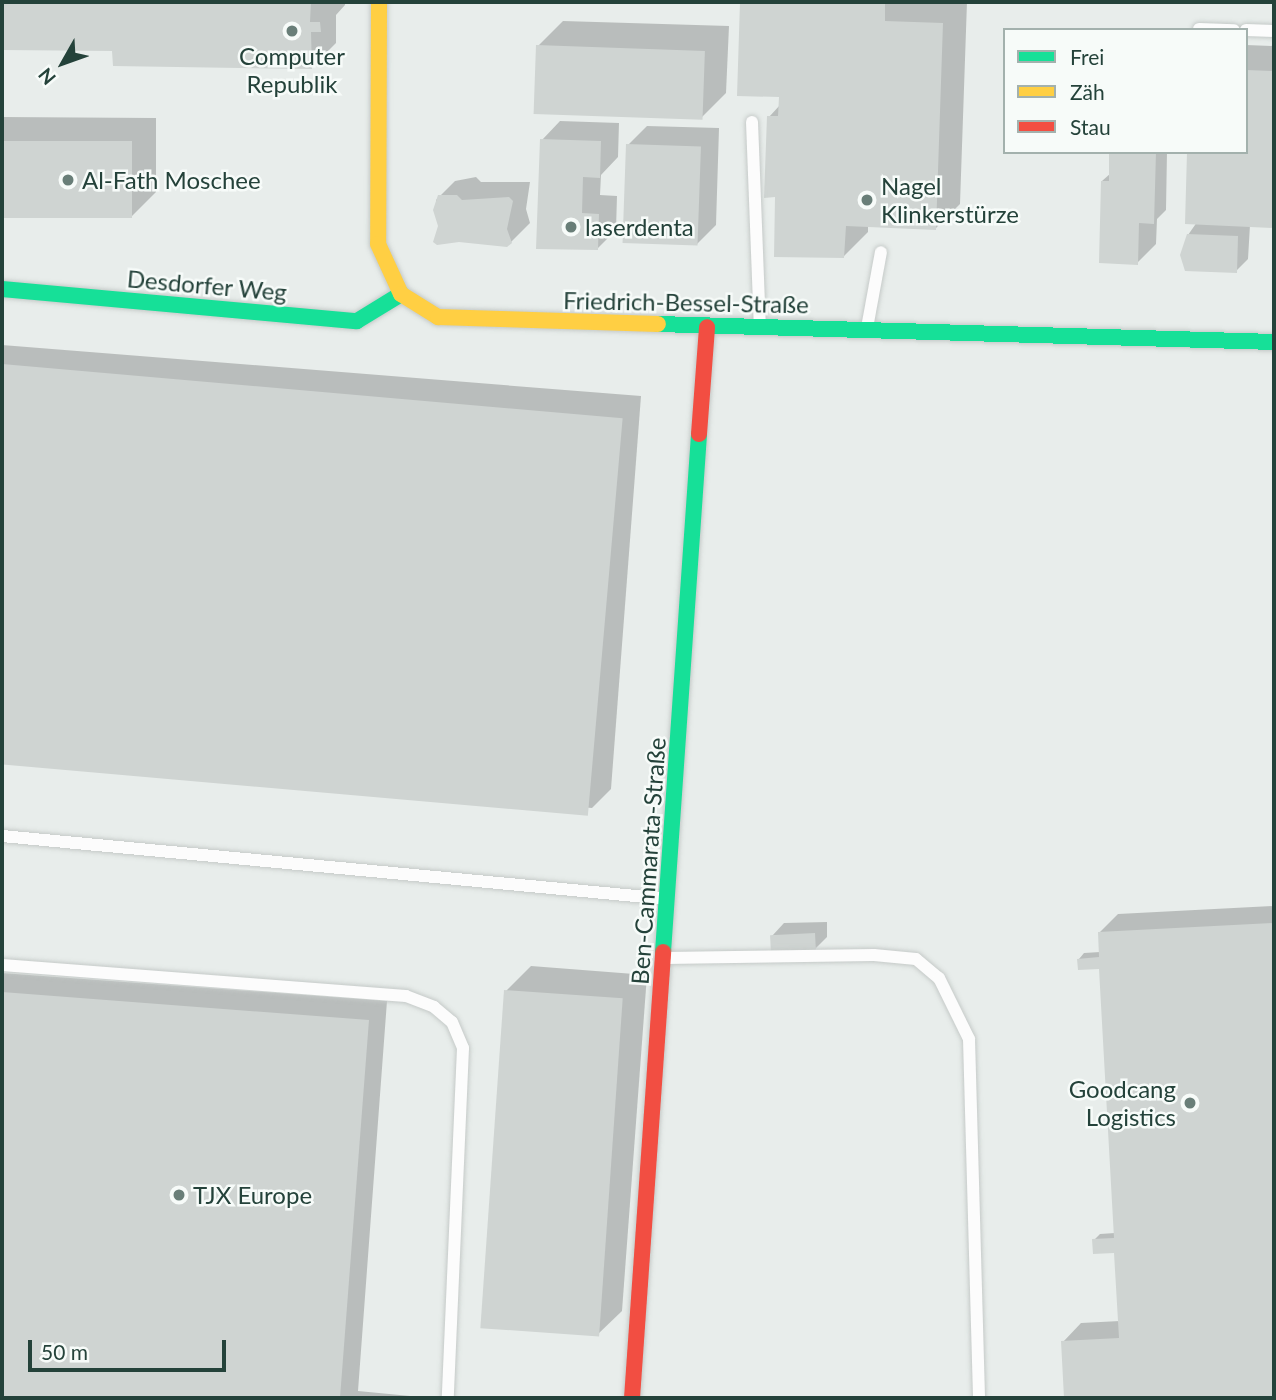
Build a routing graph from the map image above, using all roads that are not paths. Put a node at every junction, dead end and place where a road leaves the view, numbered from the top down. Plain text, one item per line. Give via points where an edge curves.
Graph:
1 (379, 2) edge
2 (1248, 30) edge
3 (1274, 31) edge
4 (752, 122) dead end
5 (881, 252) dead end
6 (2, 289) edge
7 (401, 294) junction
8 (707, 327) junction
9 (760, 327) junction
10 (867, 328) junction
11 (1274, 342) edge
12 (2, 836) edge
13 (668, 900) junction
14 (665, 958) junction
15 (2, 965) edge
16 (448, 1398) edge
17 (632, 1398) edge
18 (979, 1398) edge

1 - 7 street via 378,244
2 - 3 lane
4 - 9 lane
5 - 10 lane
6 - 7 street, Desdorfer Weg via 357,321
7 - 8 street, Friedrich-Bessel-Straße via 438,317
8 - 9 street, Friedrich-Bessel-Straße
8 - 13 street, Ben-Cammarata-Straße
9 - 10 street, Friedrich-Bessel-Straße
10 - 11 street, Friedrich-Bessel-Straße
12 - 13 lane
13 - 14 street, Ben-Cammarata-Straße
14 - 17 street, Ben-Cammarata-Straße
14 - 18 lane via 874,955 916,959 939,978 969,1039
15 - 16 lane via 407,996 434,1007 452,1022 463,1048

